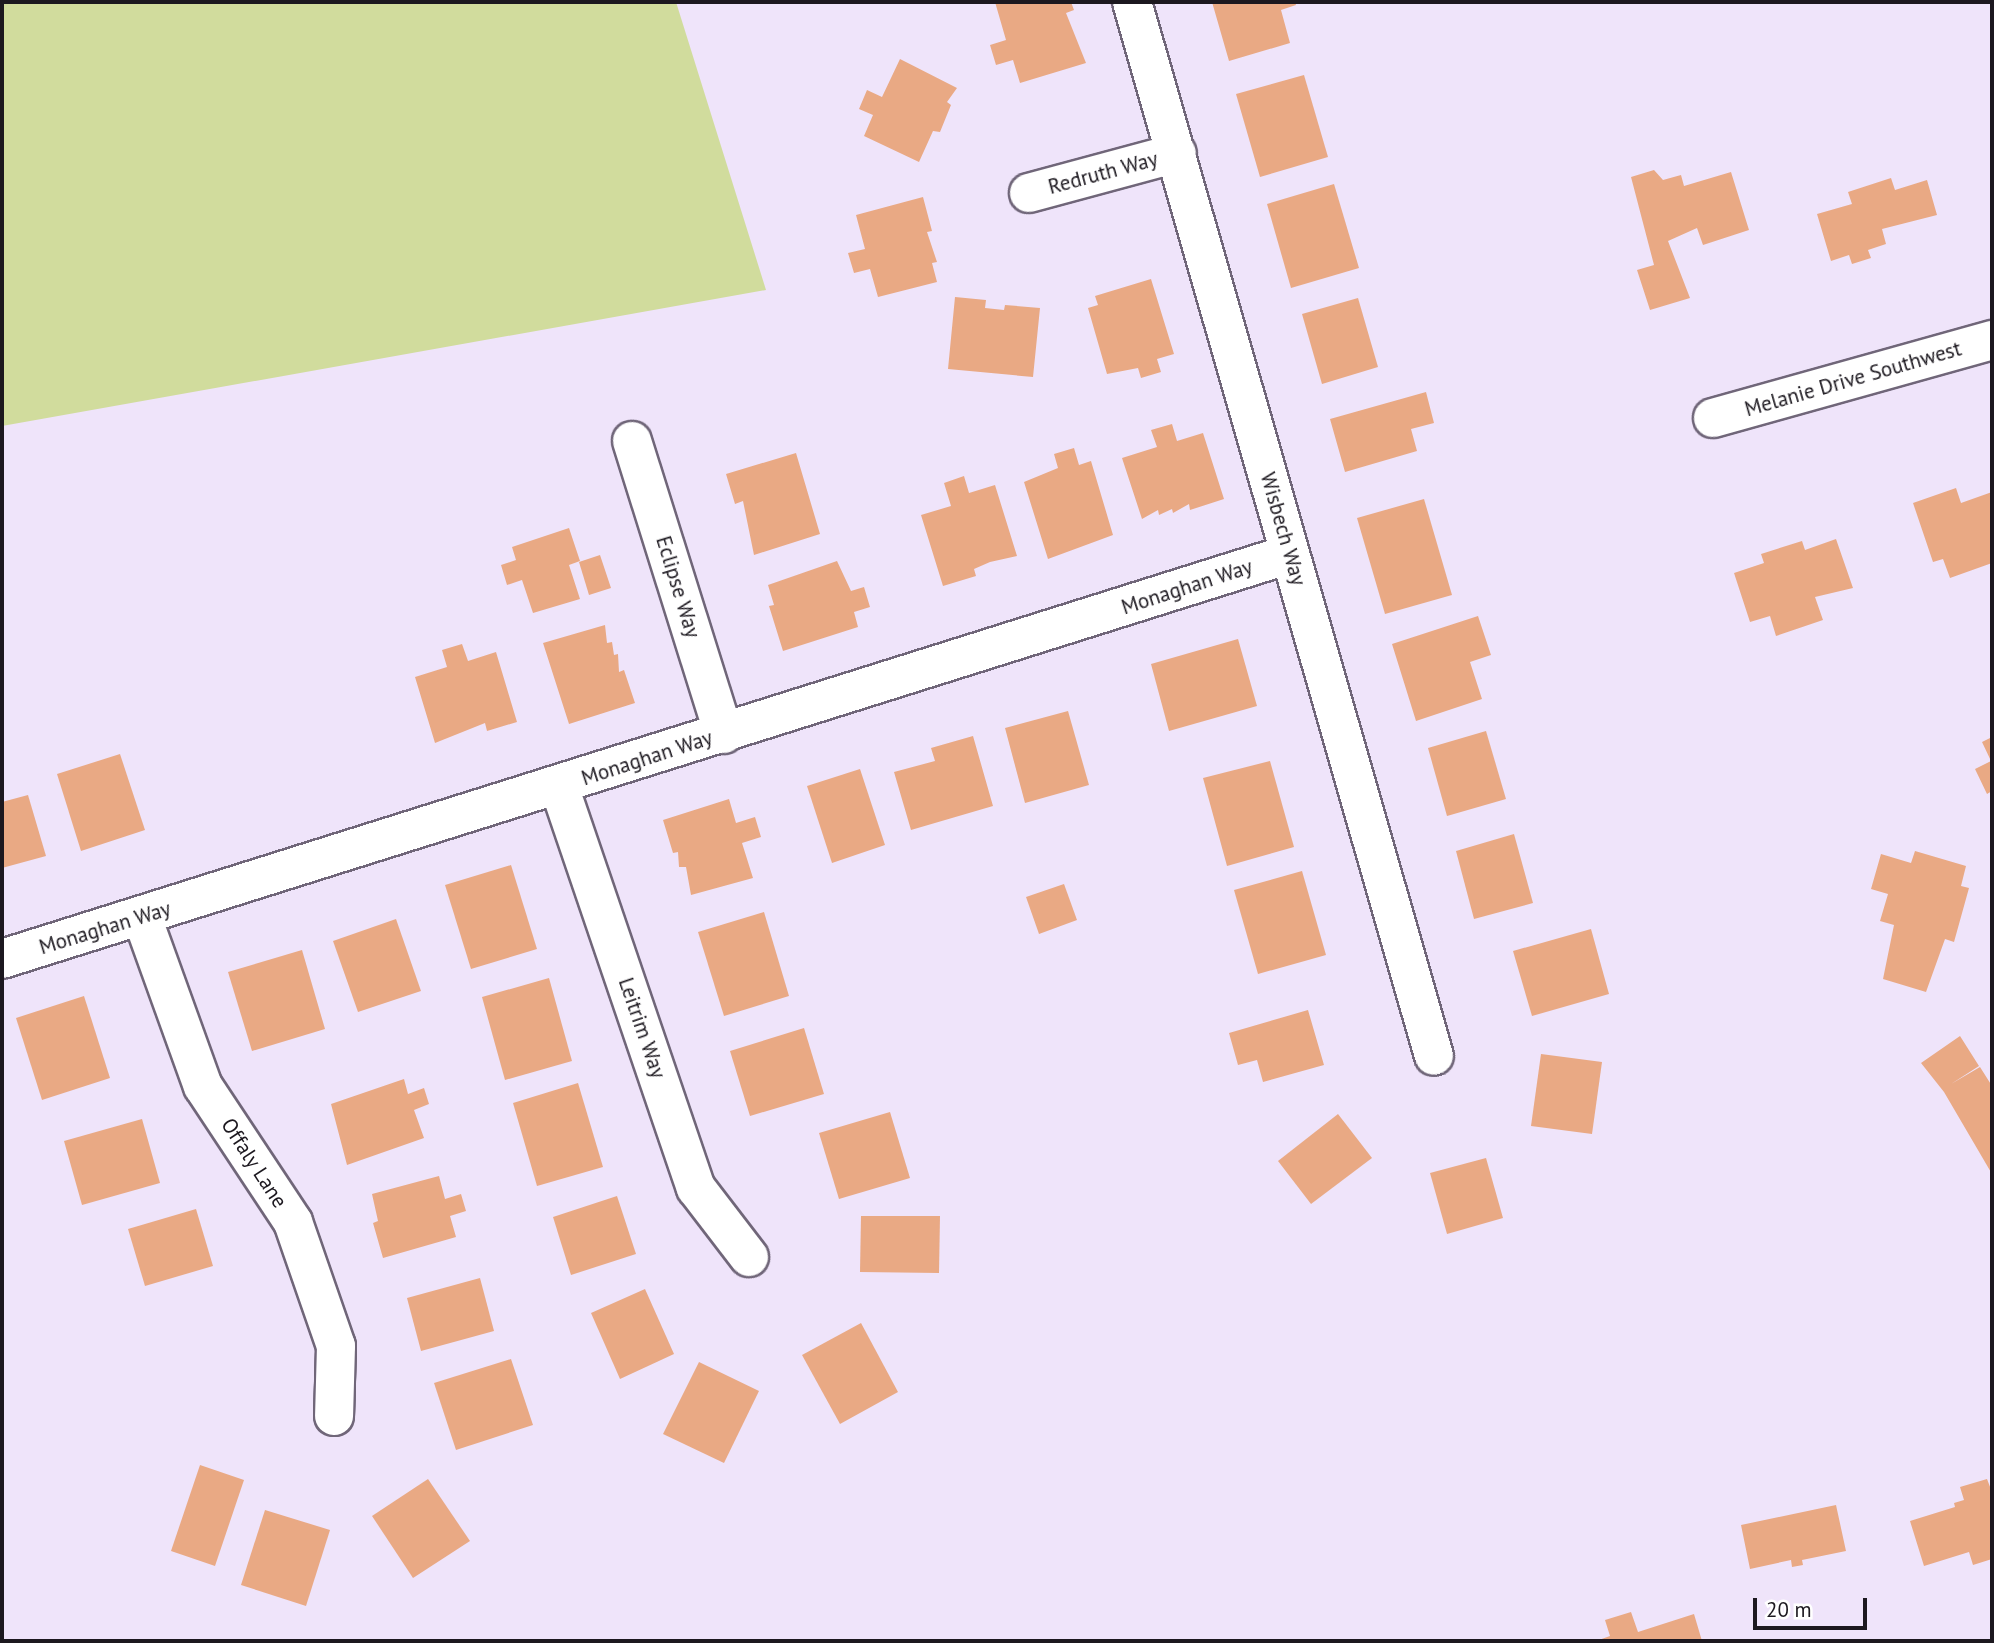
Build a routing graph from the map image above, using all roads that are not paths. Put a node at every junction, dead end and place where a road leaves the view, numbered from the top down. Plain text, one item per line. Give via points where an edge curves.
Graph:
1 (1132, 2) edge
2 (1177, 153) junction
3 (1029, 193) dead end
4 (1992, 340) edge
5 (1713, 418) dead end
6 (632, 441) dead end
7 (1290, 554) junction
8 (724, 734) junction
9 (559, 786) junction
10 (142, 917) junction
11 (2, 959) edge
12 (1434, 1056) dead end
13 (749, 1257) dead end
14 (334, 1416) dead end

1 - 2 street, Wisbech Way
2 - 3 street, Redruth Way
2 - 7 street, Wisbech Way
4 - 5 street, Melanie Drive Southwest
6 - 8 street, Eclipse Way
7 - 8 street, Monaghan Way
7 - 12 street, Wisbech Way
8 - 9 street, Monaghan Way
9 - 10 street, Monaghan Way
9 - 13 street, Leitrim Way via 696,1188
10 - 11 street, Monaghan Way
10 - 14 street, Offaly Lane via 203,1086 293,1222 336,1346

